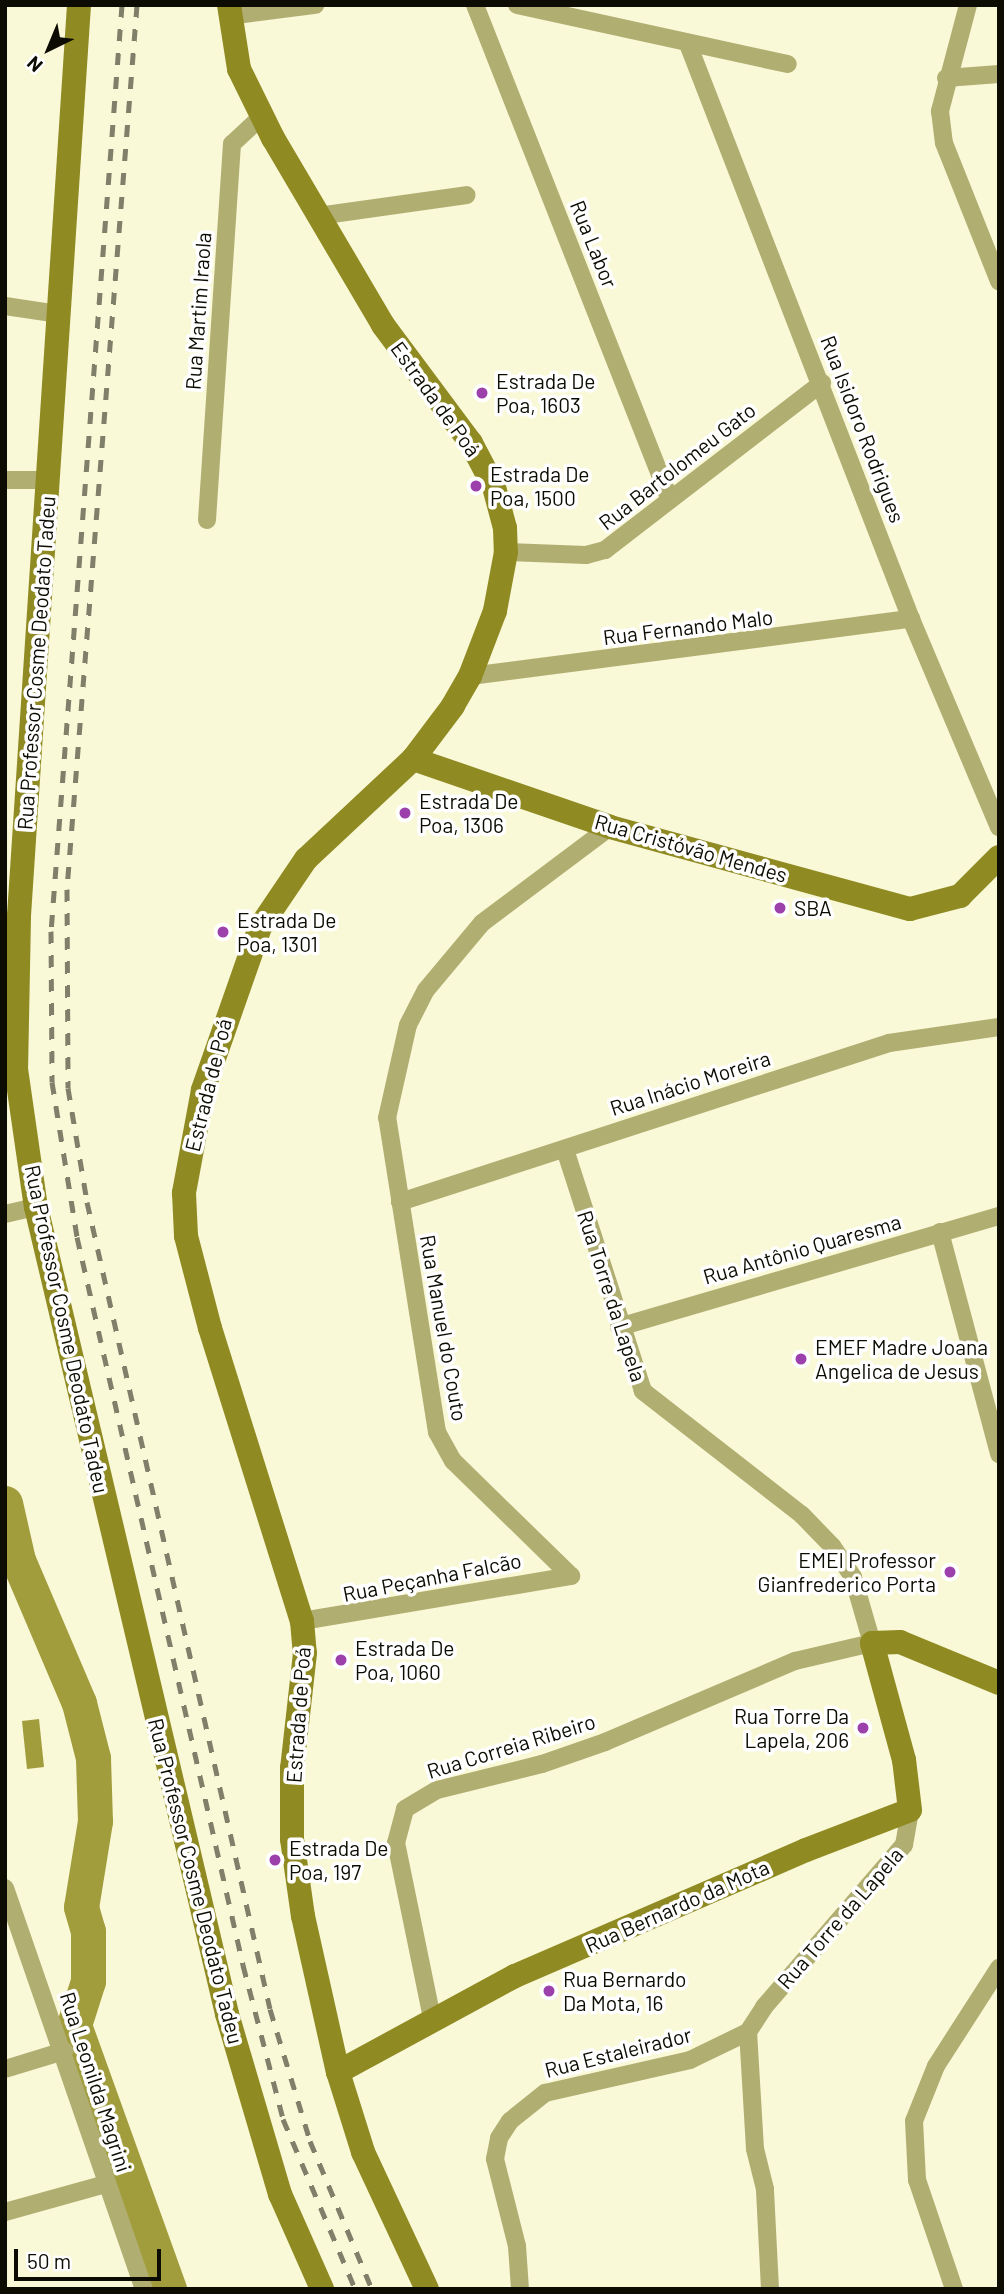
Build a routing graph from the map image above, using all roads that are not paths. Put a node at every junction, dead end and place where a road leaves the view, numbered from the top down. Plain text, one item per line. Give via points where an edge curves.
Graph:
1 (79, 5) edge
2 (315, 5) edge
3 (475, 5) edge
4 (517, 5) edge
5 (968, 5) edge
6 (229, 10) edge
7 (688, 44) junction
8 (788, 64) dead end
9 (999, 74) edge
10 (946, 78) junction
11 (262, 116) junction
12 (467, 194) dead end
13 (318, 216) junction
14 (999, 281) edge
15 (5, 306) edge
16 (60, 314) junction
17 (822, 383) junction
18 (5, 480) edge
19 (48, 480) junction
20 (670, 500) junction
21 (207, 520) dead end
22 (506, 552) junction
23 (911, 619) junction
24 (471, 676) junction
25 (413, 759) junction
26 (610, 827) junction
27 (999, 827) edge
28 (999, 857) edge
29 (999, 1027) edge
30 (565, 1149) junction
31 (400, 1202) junction
32 (36, 1206) junction
33 (5, 1214) edge
34 (999, 1216) edge
35 (940, 1232) junction
36 (619, 1327) junction
37 (999, 1454) edge
38 (571, 1576) joint
39 (302, 1621) junction
40 (872, 1643) junction
41 (999, 1683) edge
42 (910, 1810) junction
43 (5, 1888) edge
44 (999, 1968) edge
45 (432, 2018) junction
46 (748, 2032) junction
47 (64, 2051) junction
48 (5, 2068) edge
49 (338, 2072) junction
50 (106, 2184) junction
51 (5, 2212) edge
52 (144, 2289) edge
53 (322, 2289) edge
54 (427, 2289) edge
55 (520, 2289) edge
56 (770, 2289) edge
57 (954, 2289) edge

1 - 16 main road, Rua Professor Cosme Deodato Tadeu
2 - 6 street
3 - 20 street, Rua Labor
4 - 7 street
5 - 10 street
6 - 11 main road, Estrada de Poá via 239,69
7 - 8 street
7 - 17 street, Rua Isidoro Rodrigues
9 - 10 street
10 - 14 street via 940,111 944,143
11 - 13 main road, Estrada de Poá
11 - 21 street, Rua Martim Iraola via 232,144
12 - 13 street
13 - 22 main road, Estrada de Poá via 383,325 471,443 494,487
15 - 16 street
16 - 19 main road, Rua Professor Cosme Deodato Tadeu
17 - 20 street, Rua Bartolomeu Gato
17 - 23 street, Rua Isidoro Rodrigues
18 - 19 street
19 - 32 main road, Rua Professor Cosme Deodato Tadeu via 16,1014 16,1069
20 - 22 street, Rua Bartolomeu Gato via 605,550 586,555
22 - 24 main road, Estrada de Poá via 495,611
23 - 24 street, Rua Fernando Malo
23 - 27 street, Rua Isidoro Rodrigues
24 - 25 main road, Estrada de Poá
25 - 26 main road, Rua Cristóvão Mendes
25 - 39 main road, Estrada de Poá via 306,859 260,927 211,1059 184,1193 186,1236 210,1328
26 - 28 main road, Rua Cristóvão Mendes via 910,909 960,896
26 - 31 street, Rua Manuel do Couto via 482,923 426,990 408,1025 387,1118
29 - 30 street, Rua Inácio Moreira via 889,1043
30 - 31 street, Rua Inácio Moreira
30 - 36 street, Rua Torre da Lapela
31 - 38 street, Rua Manuel do Couto via 437,1432 453,1461
32 - 33 street
32 - 53 main road, Rua Professor Cosme Deodato Tadeu via 227,2014 280,2194
34 - 35 street, Rua Antônio Quaresma
35 - 36 street, Rua Antônio Quaresma
35 - 37 street
36 - 40 street, Rua Torre da Lapela via 643,1391 802,1515 832,1546 853,1577
38 - 39 street, Rua Peçanha Falcão
39 - 49 main road, Estrada de Poá via 305,1653 292,1768 292,1839 303,1916
40 - 41 main road via 900,1642
40 - 42 main road, Rua Torre da Lapela via 904,1760
40 - 45 street, Rua Correia Ribeiro via 795,1661 605,1742 542,1764 437,1790 405,1809 396,1843
42 - 45 main road, Rua Bernardo da Mota via 694,1898
42 - 46 street, Rua Torre da Lapela via 904,1845 771,1998
43 - 47 street, Rua Leonilda Magrini
44 - 57 street via 936,2066 914,2121 916,2179
45 - 49 main road, Rua Bernardo da Mota
46 - 55 street, Rua Estaleirador via 690,2060 545,2093 510,2121 499,2138 495,2159 517,2246
46 - 56 street via 755,2148 765,2189
47 - 48 street
47 - 50 street, Rua Leonilda Magrini
49 - 54 main road, Estrada de Poá via 363,2152
50 - 51 street
50 - 52 street, Rua Leonilda Magrini

